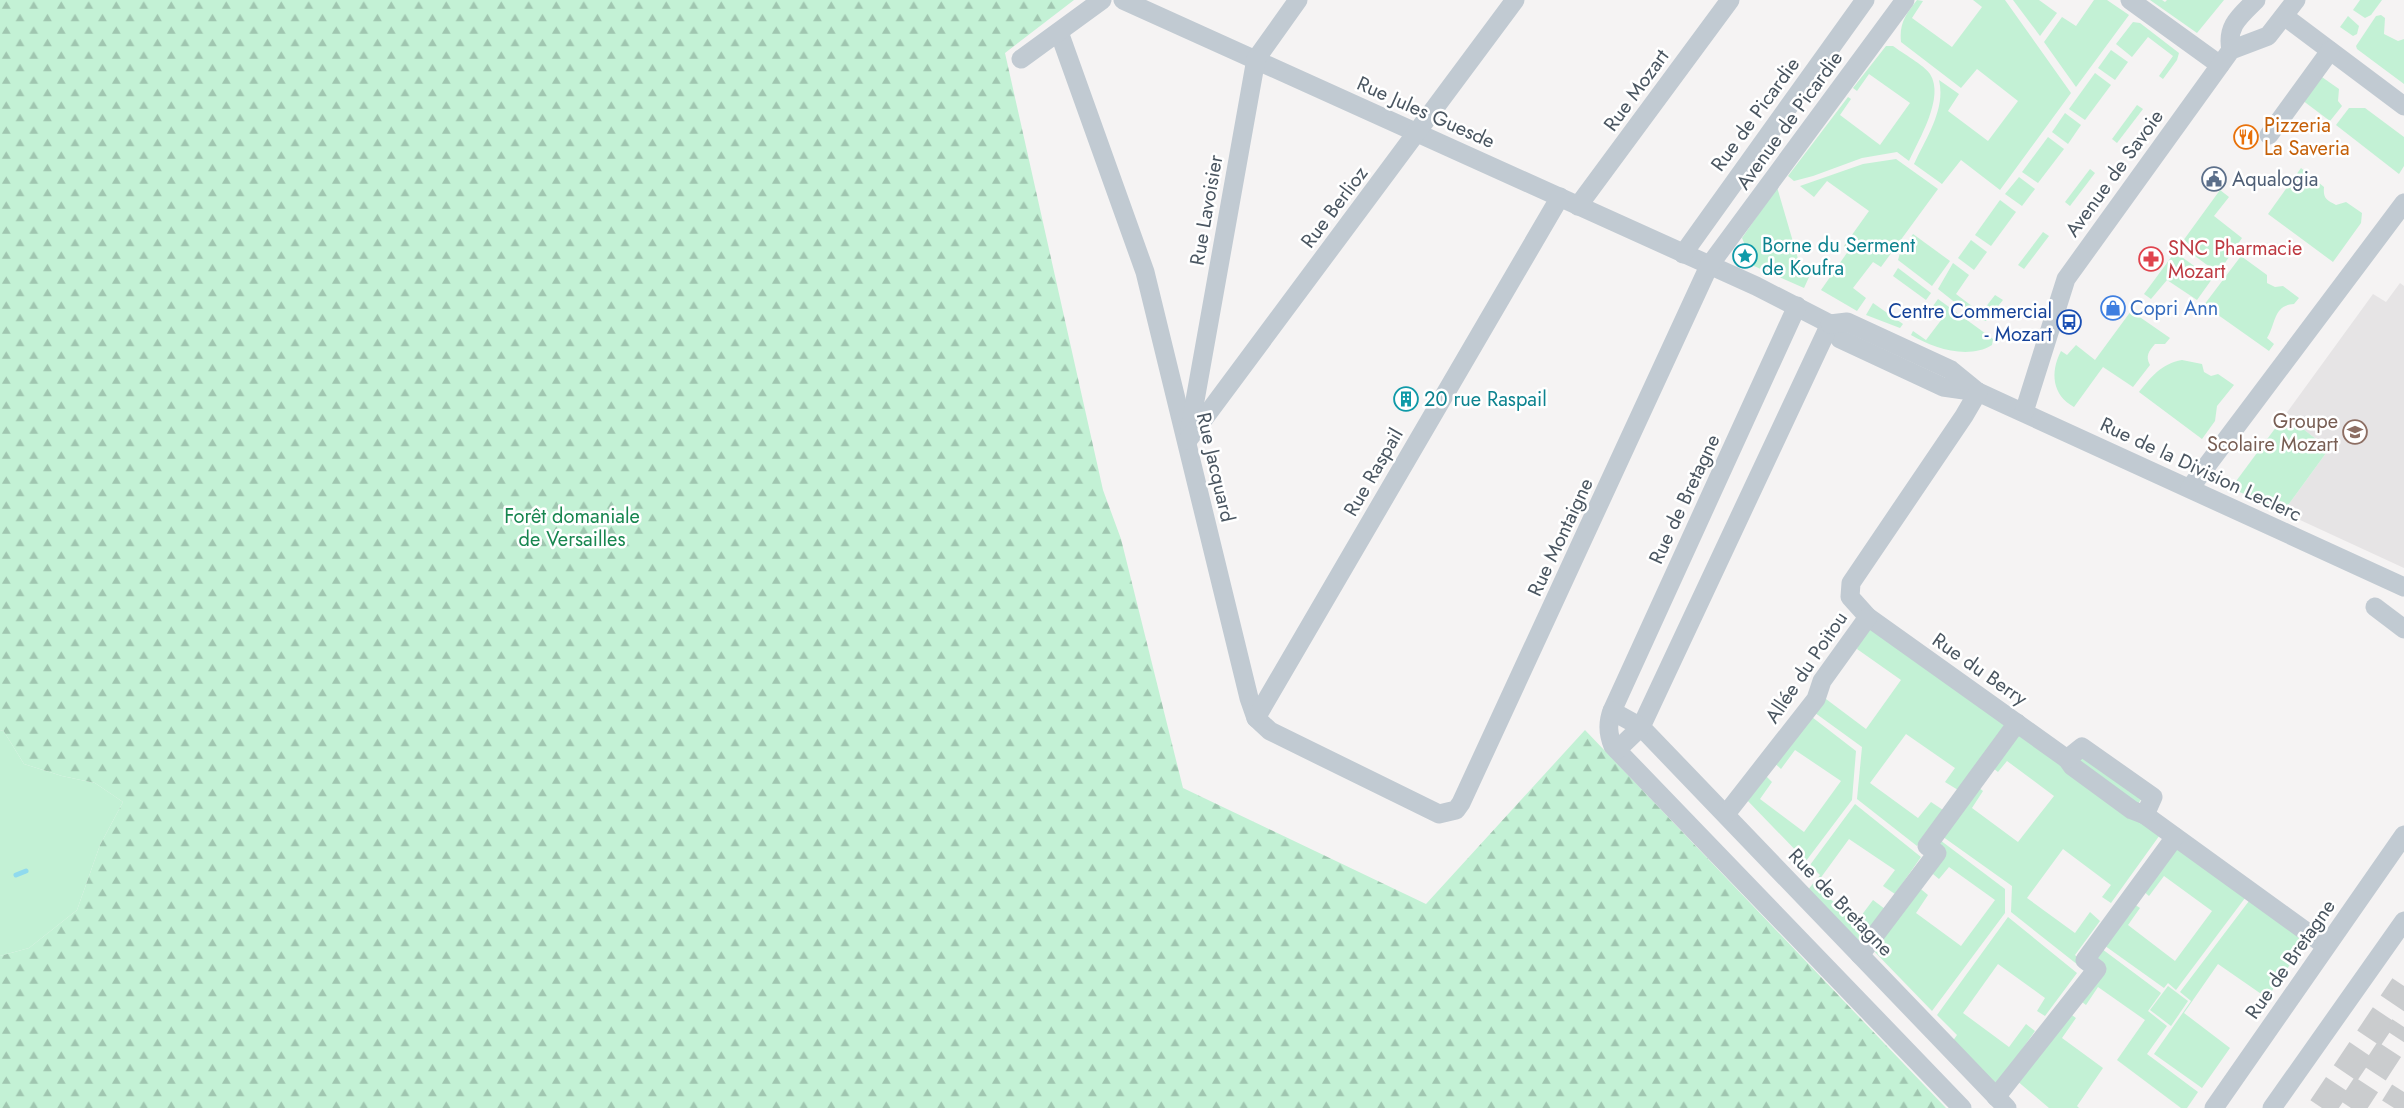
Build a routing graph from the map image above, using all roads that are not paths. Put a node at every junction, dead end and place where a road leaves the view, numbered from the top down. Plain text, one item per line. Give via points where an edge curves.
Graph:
1 (1102, 0) edge
2 (1123, 0) edge
3 (1298, 0) edge
4 (1515, 0) edge
5 (1730, 0) edge
6 (1865, 0) edge
7 (1905, 0) edge
8 (2130, 0) edge
9 (2257, 0) edge
10 (2296, 0) edge
11 (2284, 16) junction
12 (1059, 32) junction
13 (2252, 42) junction
14 (2330, 50) junction
15 (2226, 58) junction
16 (1021, 59) dead end
17 (1256, 59) junction
18 (2404, 106) edge
19 (1418, 132) junction
20 (2269, 135) dead end
21 (1560, 197) junction
22 (2404, 203) edge
23 (1578, 206) junction
24 (1683, 254) junction
25 (1709, 266) junction
26 (1797, 306) junction
27 (1830, 324) junction
28 (1978, 392) junction
29 (2024, 412) junction
30 (1188, 440) junction
31 (2190, 488) junction
32 (2404, 587) edge
33 (2375, 608) dead end
34 (1868, 617) junction
35 (2404, 629) edge
36 (1612, 711) junction
37 (1256, 718) junction
38 (2016, 723) junction
39 (1641, 727) junction
40 (1617, 750) junction
41 (1726, 814) junction
42 (2404, 835) edge
43 (2175, 837) junction
44 (2404, 921) edge
45 (2326, 946) junction
46 (1860, 954) junction
47 (2002, 1102) edge
48 (1962, 1108) edge
49 (2214, 1108) edge
50 (2272, 1108) edge

1 - 12 street
2 - 17 street, Rue Jules Guesde
3 - 17 street, Rue Lavoisier
4 - 19 street, Rue Berlioz
5 - 23 street, Rue Mozart
6 - 24 street, Rue de Picardie
7 - 25 street, Avenue de Picardie
8 - 15 street
9 - 13 street via 2248,25
9 - 15 street via 2231,30
10 - 11 street
11 - 13 street via 2268,36
11 - 14 street
12 - 16 street
12 - 30 street, Rue Jacquard via 1145,272
13 - 15 street
14 - 18 street
14 - 20 street
15 - 29 street, Avenue de Savoie via 2066,279
17 - 19 street, Rue Jules Guesde
17 - 30 street, Rue Lavoisier
19 - 21 street, Rue Jules Guesde
19 - 30 street, Rue Berlioz
21 - 23 street, Rue Jules Guesde
21 - 37 street, Rue Raspail
22 - 31 street
23 - 24 street, Rue Jules Guesde
24 - 25 street, Rue Jules Guesde
25 - 26 street, Rue de la Division Leclerc
25 - 37 street, Rue Montaigne via 1456,810 1439,814 1270,731
26 - 27 street, Rue de la Division Leclerc
26 - 36 street, Rue de Bretagne
27 - 28 street, Rue de la Division Leclerc via 1847,322 1950,370
27 - 39 street
28 - 29 street, Rue de la Division Leclerc
28 - 34 street, Allée du Poitou via 1851,583 1850,598
29 - 31 street, Rue de la Division Leclerc
30 - 37 street, Rue Jacquard
31 - 32 street, Rue de la Division Leclerc
33 - 35 street
34 - 38 street, Rue du Berry
34 - 41 street, Allée du Poitou via 1822,680 1816,699
36 - 39 street, Rue de Bretagne
36 - 40 street, Rue de Bretagne via 1608,722 1609,736
38 - 43 street, Rue du Berry via 2132,810 2145,815
38 - 46 street via 1926,846 1937,853
39 - 40 street
39 - 41 street, Rue de Bretagne
40 - 48 street, Rue de Bretagne
41 - 46 street, Rue de Bretagne
42 - 45 street, Rue de Bretagne
43 - 45 street, Rue du Berry
43 - 47 street via 2085,960 2097,969
44 - 50 street
45 - 49 street, Rue de Bretagne
46 - 47 street, Rue de Bretagne

